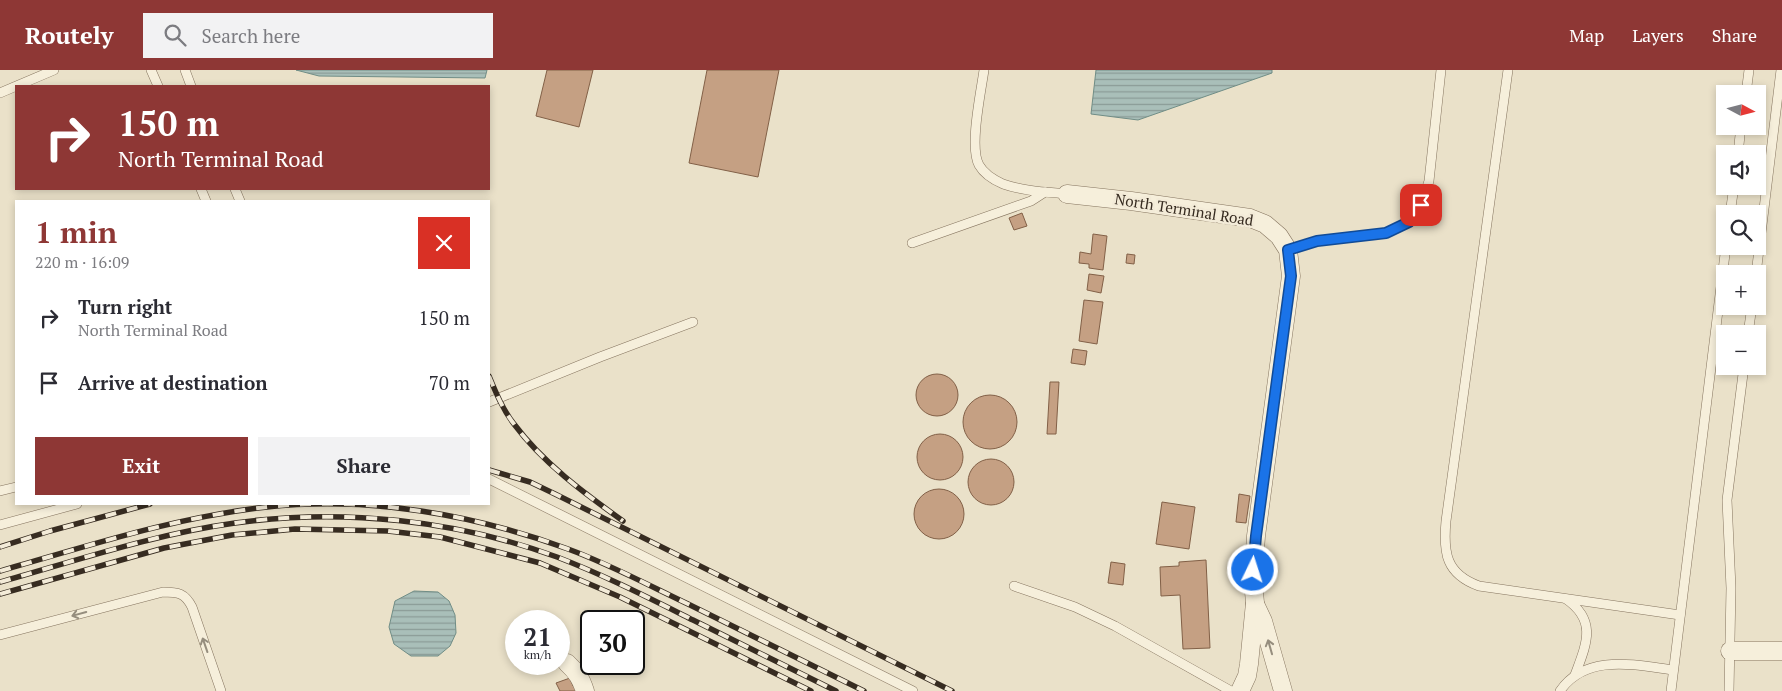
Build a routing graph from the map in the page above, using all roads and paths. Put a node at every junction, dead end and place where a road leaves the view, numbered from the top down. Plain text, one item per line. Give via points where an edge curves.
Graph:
1 (54, 70) edge
2 (151, 70) edge
3 (184, 70) edge
4 (984, 70) edge
5 (1441, 70) edge
6 (1508, 70) edge
7 (1749, 70) edge
8 (1781, 70) edge
9 (19, 85) edge
10 (158, 85) edge
11 (191, 85) edge
12 (1747, 85) edge
13 (15, 87) edge
14 (0, 93) edge
15 (1045, 192) junction
16 (1067, 194) joint
17 (912, 243) dead end
18 (1288, 250) junction
19 (1725, 255) edge
20 (1757, 265) edge
21 (693, 322) dead end
22 (1743, 375) edge
23 (490, 402) edge
24 (490, 480) edge
25 (15, 487) edge
26 (0, 491) edge
27 (73, 505) edge
28 (0, 525) edge
29 (1014, 586) dead end
30 (1563, 597) junction
31 (1255, 603) junction
32 (1680, 615) junction
33 (0, 635) edge
34 (1730, 651) junction
35 (1782, 651) edge
36 (570, 666) edge
37 (1673, 670) junction
38 (1575, 675) junction
39 (221, 691) edge
40 (585, 691) edge
41 (913, 691) edge
42 (1231, 691) edge
43 (1240, 691) edge
44 (1283, 691) edge
45 (1560, 691) edge
46 (1671, 691) edge
47 (1729, 691) edge

1 - 9 lane
2 - 10 lane
3 - 11 lane
4 - 15 lane via 975,140 979,166 1002,183
5 - 18 lane via 1429,181 1421,205 1409,222 1386,233 1317,241
6 - 30 lane via 1444,540 1450,564 1470,583
7 - 12 lane
8 - 20 lane
13 - 14 lane
15 - 16 lane
15 - 17 lane via 1031,201
16 - 18 street, North Terminal Road via 1250,218 1265,224 1279,236
18 - 31 street via 1291,276 1256,536
19 - 32 lane
21 - 23 lane
22 - 34 lane via 1727,500
24 - 41 lane
25 - 26 lane
27 - 28 lane
29 - 42 lane via 1075,607 1115,626
30 - 32 lane
30 - 38 lane via 1581,613 1587,631
31 - 43 street via 1247,676
44 -> 31 street
32 - 37 lane
39 -> 33 lane via 188,598 176,592 163,592
34 - 35 street
34 - 47 lane
36 - 40 street via 582,680
37 - 38 lane via 1608,663
37 - 46 lane
38 - 45 lane

